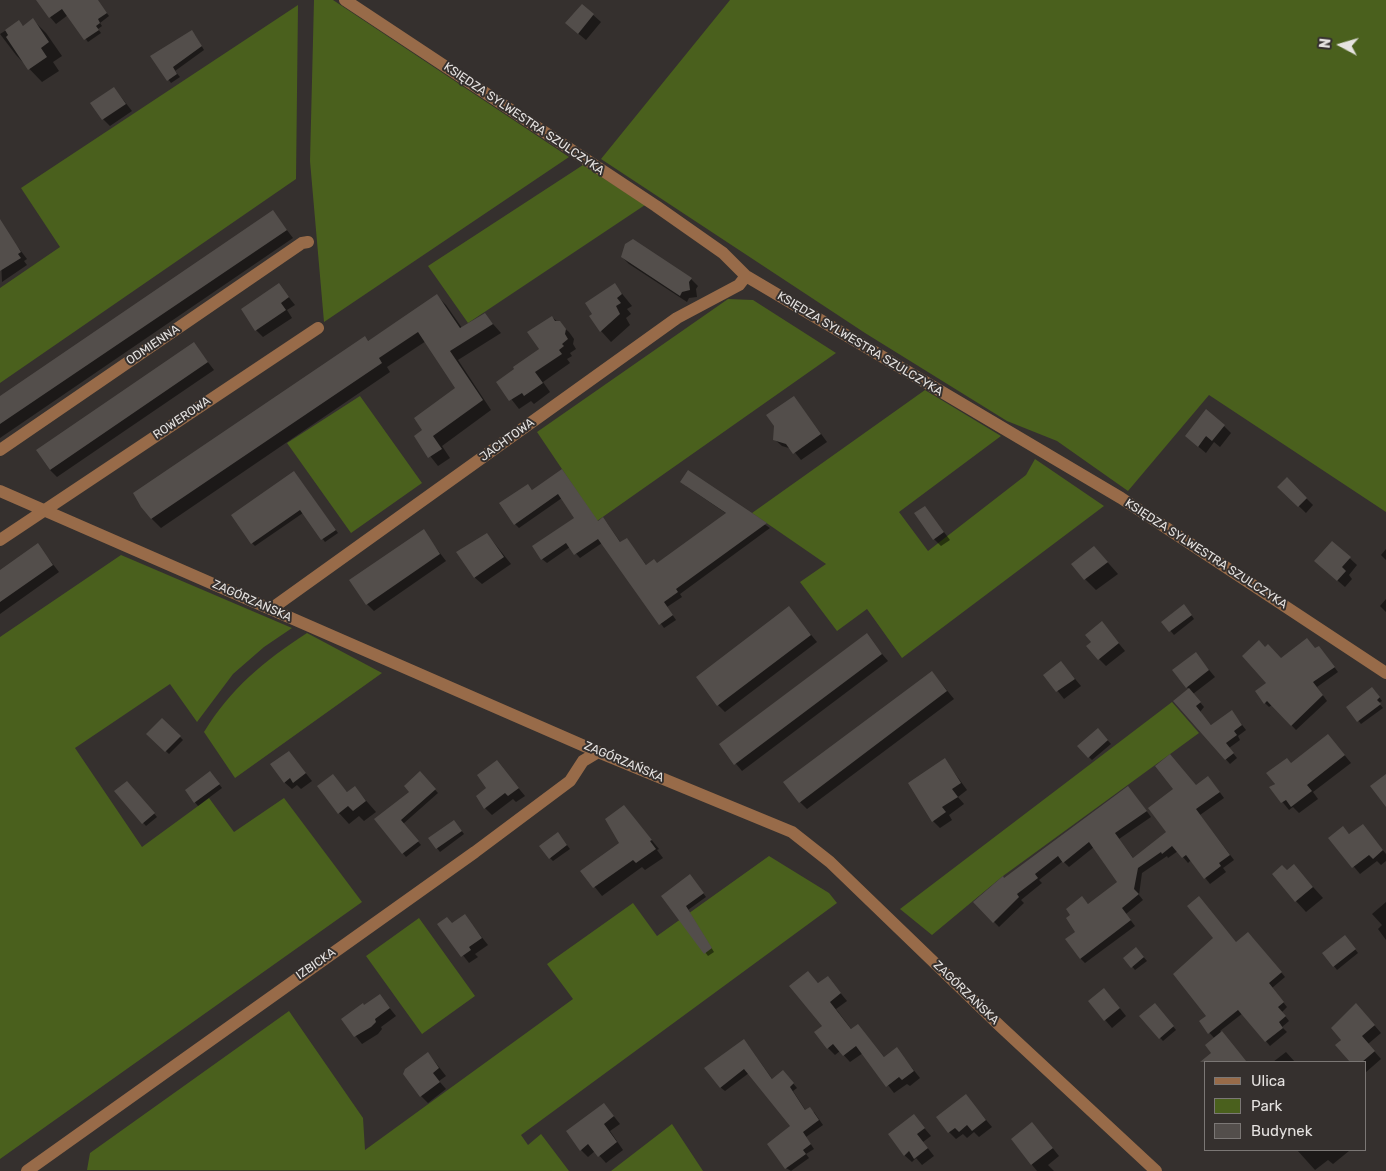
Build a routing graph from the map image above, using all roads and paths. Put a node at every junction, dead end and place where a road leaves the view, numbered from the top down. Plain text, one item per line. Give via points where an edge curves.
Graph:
1 (345, 0) edge
2 (308, 242) dead end
3 (746, 276) junction
4 (318, 328) dead end
5 (0, 450) edge
6 (0, 491) edge
7 (46, 510) junction
8 (0, 540) edge
9 (271, 609) junction
10 (1386, 673) edge
11 (598, 752) junction
12 (27, 1171) edge
13 (1156, 1171) edge

1 - 3 street, KSIĘDZA SYLWESTRA SZULCZYKA via 656,206 723,253
2 - 5 street, ODMIENNA via 302,243
3 - 9 street, JACHTOWA via 739,285 677,318
3 - 10 street, KSIĘDZA SYLWESTRA SZULCZYKA via 1121,498
4 - 7 street, ROWEROWA
6 - 7 street, ZAGÓRZAŃSKA
7 - 8 street, ROWEROWA
7 - 9 street, ZAGÓRZAŃSKA
9 - 11 street, ZAGÓRZAŃSKA
11 - 12 street, IZBICKA via 583,761 570,781 483,846
11 - 13 street, ZAGÓRZAŃSKA via 792,832 830,862

